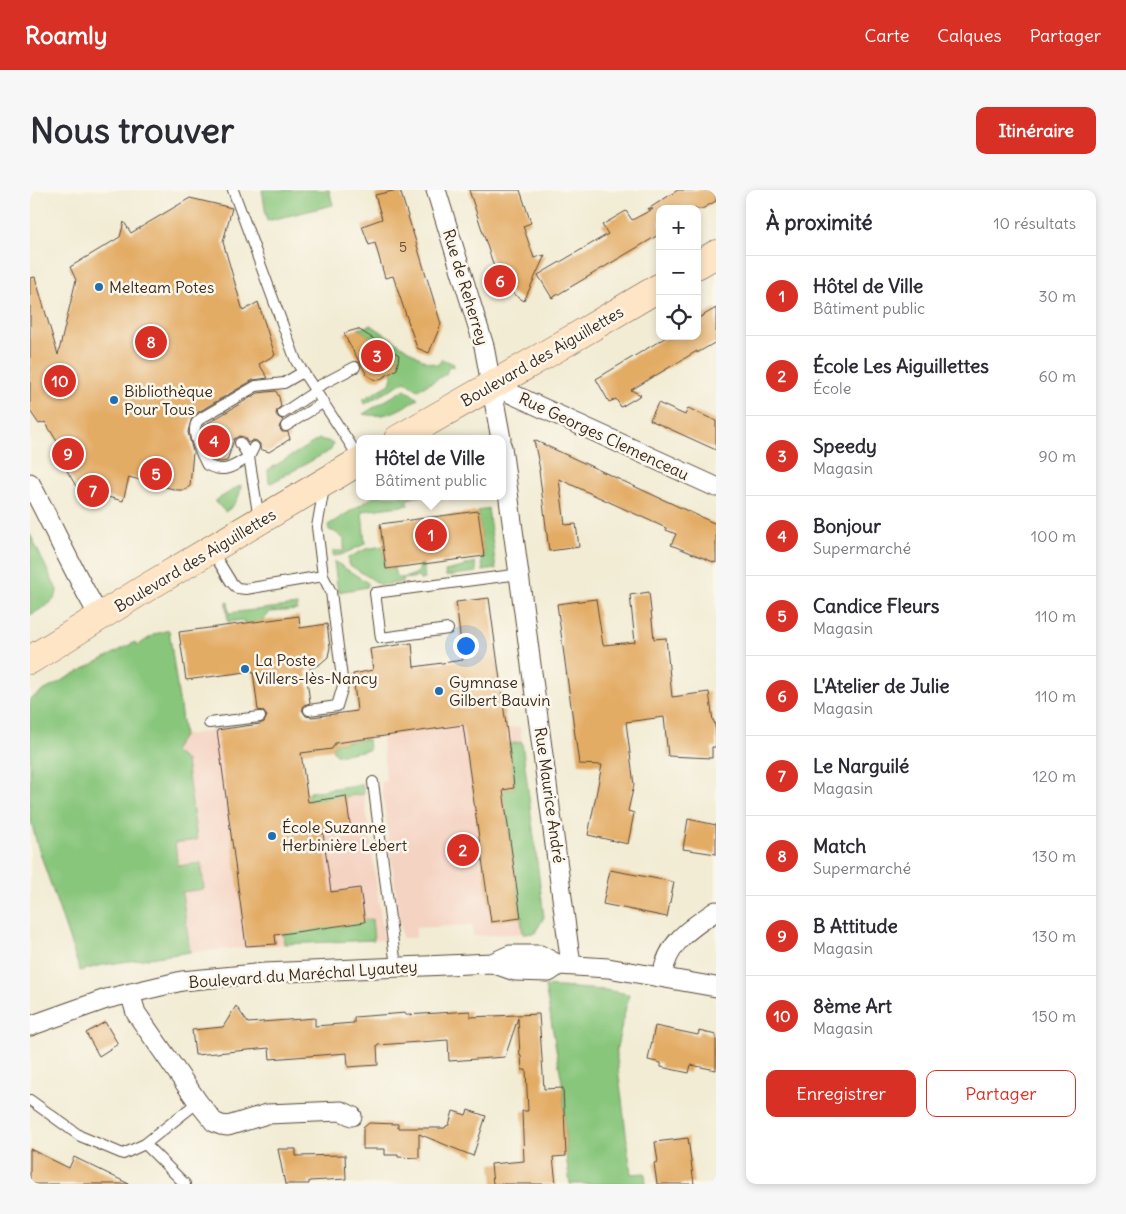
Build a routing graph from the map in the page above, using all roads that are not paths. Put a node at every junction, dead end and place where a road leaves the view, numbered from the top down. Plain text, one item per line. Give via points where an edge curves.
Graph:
1 (233, 190) edge
2 (436, 190) edge
3 (716, 254) edge
4 (701, 263) edge
5 (656, 289) edge
6 (355, 367) dead end
7 (304, 372) junction
8 (492, 385) junction
9 (315, 390) junction
10 (324, 402) junction
11 (283, 413) dead end
12 (286, 426) dead end
13 (405, 435) edge
14 (500, 435) edge
15 (240, 443) dead end
16 (254, 447) dead end
17 (356, 454) edge
18 (248, 457) junction
19 (356, 462) edge
20 (506, 475) edge
21 (325, 481) junction
22 (30, 484) edge
23 (716, 487) edge
24 (259, 521) junction
25 (212, 550) junction
26 (520, 574) junction
27 (324, 576) junction
28 (100, 617) junction
29 (448, 629) dead end
30 (30, 660) edge
31 (310, 710) dead end
32 (260, 717) dead end
33 (208, 723) dead end
34 (373, 782) dead end
35 (716, 911) edge
36 (565, 965) junction
37 (396, 967) junction
38 (662, 976) junction
39 (716, 987) edge
40 (130, 993) junction
41 (30, 1026) edge
42 (30, 1100) edge
43 (198, 1102) junction
44 (352, 1116) dead end
45 (145, 1144) junction
46 (185, 1184) edge

1 - 7 lane via 296,361
2 - 8 street, Rue de Reherrey via 484,346
3 - 4 main road
5 - 8 main road, Boulevard des Aiguillettes
6 - 9 lane
7 - 9 lane
7 - 18 lane via 284,383 256,386 196,422 197,444 206,465 217,470 230,469
8 - 13 main road, Boulevard des Aiguillettes
8 - 14 street
8 - 23 street, Rue Georges Clemenceau
9 - 10 lane
9 - 11 lane
10 - 12 lane
10 - 17 lane
15 - 18 lane
16 - 18 lane
18 - 24 lane
19 - 21 main road, Boulevard des Aiguillettes
20 - 26 street, Rue Maurice André
21 - 24 main road, Boulevard des Aiguillettes
21 - 27 lane via 317,527
22 - 28 street
24 - 25 main road, Boulevard des Aiguillettes
25 - 27 lane via 236,588
25 - 28 main road, Boulevard des Aiguillettes
26 - 29 lane via 375,593 381,638
26 - 36 street, Rue Maurice André
27 - 31 lane via 331,592 343,686 337,706
28 - 30 main road, Boulevard des Aiguillettes
32 - 33 lane
34 - 37 lane
35 - 38 street via 679,939 666,959
36 - 37 street, Boulevard du Maréchal Lyautey via 549,972 515,971 492,963
36 - 38 street, Boulevard du Maréchal Lyautey
37 - 40 street, Boulevard du Maréchal Lyautey via 216,977
38 - 39 street, Boulevard du Maréchal Lyautey
40 - 41 street, Boulevard du Maréchal Lyautey
40 - 43 street via 136,1013
42 - 45 lane via 80,1136 123,1154
43 - 44 street via 214,1122 228,1126 267,1114 341,1111
43 - 45 lane
45 - 46 lane

